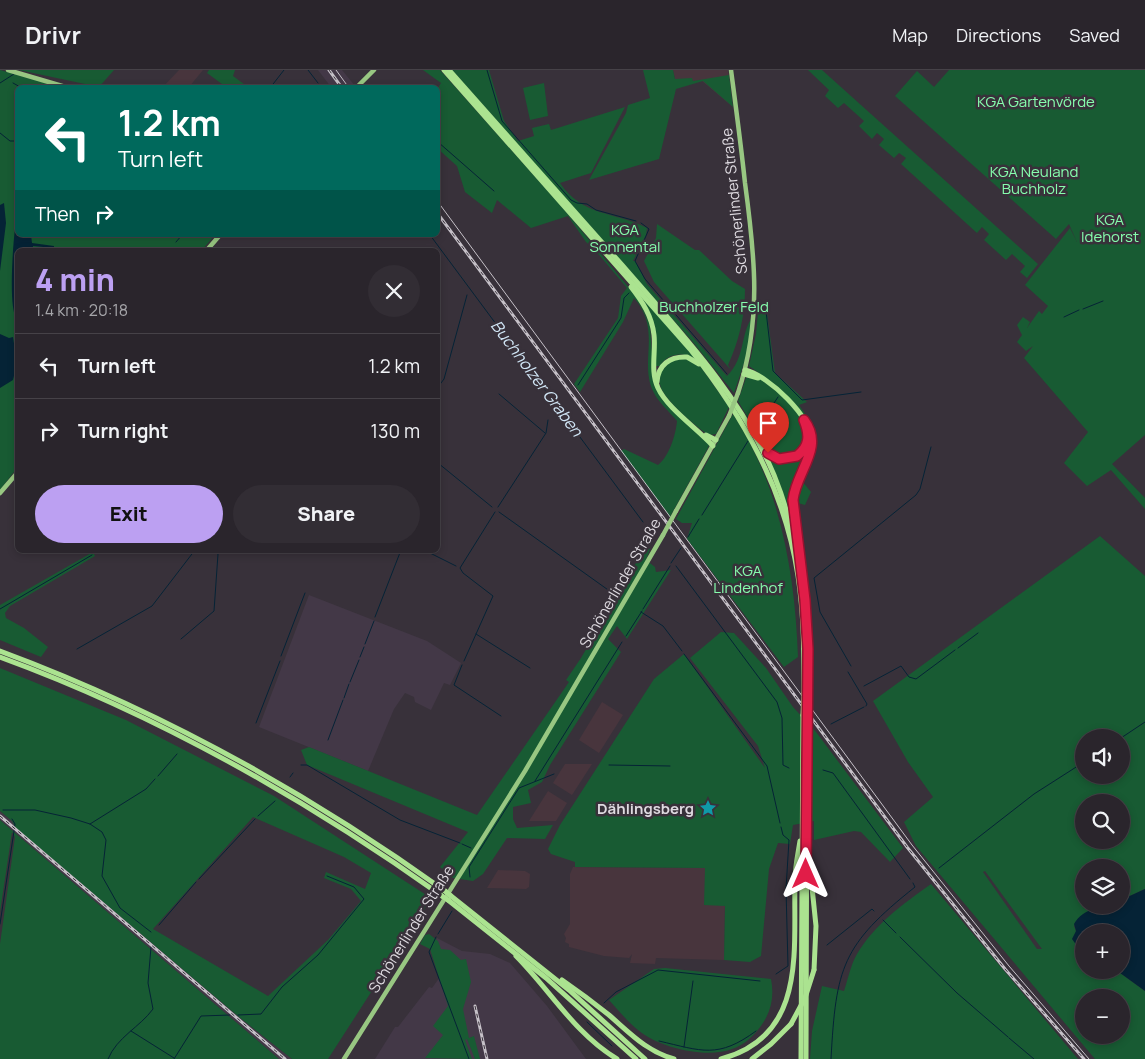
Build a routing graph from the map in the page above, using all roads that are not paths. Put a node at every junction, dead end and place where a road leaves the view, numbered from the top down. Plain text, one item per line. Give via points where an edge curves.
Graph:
1 (374, 70) edge
2 (444, 70) edge
3 (449, 70) edge
4 (731, 70) edge
5 (10, 71) edge
6 (59, 85) edge
7 (359, 85) edge
8 (586, 232) junction
9 (218, 237) edge
10 (209, 248) edge
11 (707, 372) junction
12 (745, 372) junction
13 (658, 388) junction
14 (804, 420) junction
15 (701, 433) junction
16 (716, 440) junction
17 (759, 443) junction
18 (714, 446) junction
19 (15, 476) edge
20 (0, 493) edge
21 (801, 571) junction
22 (0, 651) edge
23 (0, 657) edge
24 (806, 695) junction
25 (803, 824) junction
26 (807, 840) junction
27 (443, 893) junction
28 (450, 898) junction
29 (506, 944) junction
30 (539, 964) junction
31 (344, 1059) edge
32 (617, 1059) edge
33 (636, 1059) edge
34 (644, 1059) edge
35 (674, 1059) edge
36 (721, 1059) edge
37 (752, 1059) edge
38 (801, 1059) edge
39 (806, 1059) edge

1 - 7 main road
2 - 8 highway
3 - 17 highway via 715,374
4 - 12 main road, Schönerlinder Straße via 755,280 754,324
5 - 6 main road
8 - 11 highway
8 - 13 highway via 638,297 650,318
9 - 10 main road
11 - 13 highway via 690,358 673,358 660,369
11 - 24 highway via 754,443 781,506 798,575
12 - 14 highway via 768,382
12 - 16 main road, Schönerlinder Straße, bridge via 729,416
13 - 15 highway
14 - 17 highway via 807,443 797,456 784,460 775,458
14 - 21 highway via 813,442 793,500
15 - 16 highway
15 - 18 highway
16 - 18 main road, Schönerlinder Straße
17 - 21 highway via 788,515
18 - 31 main road, Schönerlinder Straße, bridge via 528,766
19 - 20 main road
21 - 24 highway via 807,626
22 - 27 highway via 120,701 243,762 361,833
23 - 27 highway via 92,693 221,756 330,819
24 - 25 highway, bridge via 803,715
24 - 26 highway, bridge
25 - 36 highway via 795,877 794,968 788,998 778,1019 761,1038 739,1053
25 - 38 highway
26 - 37 highway, bridge via 816,926 814,970 806,998 791,1024
26 - 39 highway
27 - 28 highway, bridge
28 - 29 highway
28 - 30 highway
29 - 32 highway via 577,1026 602,1050
29 - 33 highway
30 - 34 highway
30 - 35 highway via 596,1005 640,1043

